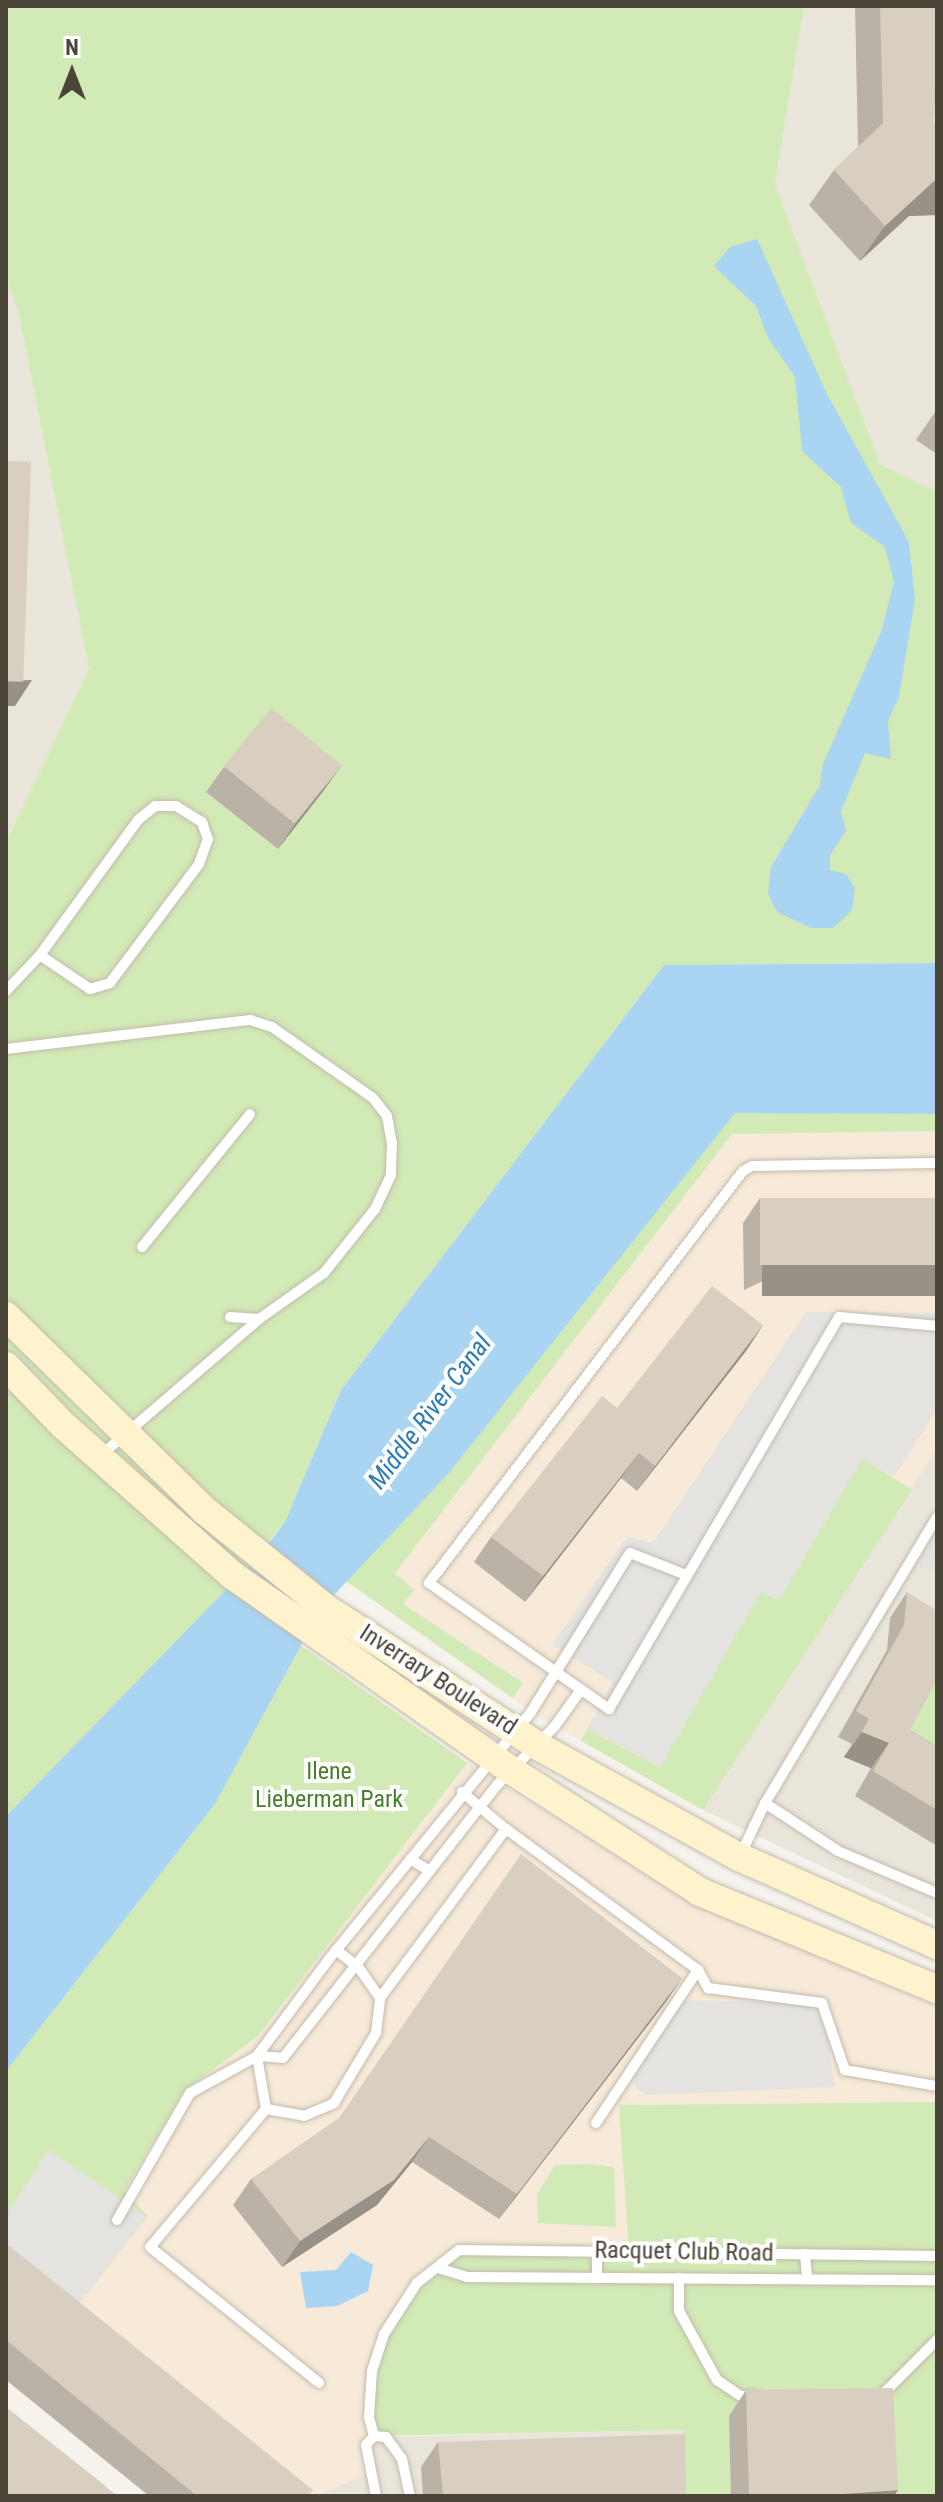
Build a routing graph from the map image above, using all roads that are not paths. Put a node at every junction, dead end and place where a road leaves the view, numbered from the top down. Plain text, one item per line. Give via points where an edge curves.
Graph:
1 (40, 955) junction
2 (6, 991) edge
3 (6, 1049) edge
4 (250, 1114) dead end
5 (937, 1163) edge
6 (142, 1247) dead end
7 (6, 1316) edge
8 (230, 1317) dead end
9 (259, 1319) junction
10 (937, 1326) edge
11 (6, 1366) edge
12 (124, 1431) junction
13 (99, 1457) junction
14 (937, 1517) edge
15 (933, 1531) edge
16 (686, 1575) junction
17 (555, 1674) junction
18 (580, 1691) junction
19 (526, 1738) junction
20 (501, 1763) junction
21 (462, 1792) junction
22 (765, 1803) junction
23 (480, 1807) junction
24 (506, 1829) junction
25 (739, 1857) junction
26 (410, 1859) junction
27 (430, 1871) junction
28 (937, 1893) edge
29 (937, 1945) edge
30 (336, 1950) junction
31 (358, 1967) junction
32 (698, 1970) junction
33 (937, 1989) edge
34 (380, 1998) junction
35 (257, 2056) junction
36 (937, 2086) edge
37 (266, 2109) junction
38 (596, 2123) dead end
39 (117, 2220) dead end
40 (597, 2251) junction
41 (805, 2254) junction
42 (937, 2256) edge
43 (438, 2268) junction
44 (597, 2278) junction
45 (679, 2278) junction
46 (807, 2279) junction
47 (937, 2280) edge
48 (937, 2340) edge
49 (319, 2383) dead end
50 (771, 2397) edge
51 (876, 2401) edge
52 (374, 2436) junction
53 (376, 2496) edge
54 (410, 2496) edge

1 - 1 lane via 90,989 110,983 199,864 208,839 202,822 176,806 155,806 138,820
1 - 2 lane
3 - 9 lane via 250,1020 272,1027 373,1098 387,1116 392,1143 391,1175 375,1209 324,1273
4 - 6 lane
5 - 17 lane via 752,1166 743,1171 429,1583
7 - 12 street, Inverrary Boulevard
8 - 9 lane
9 - 12 lane
10 - 16 lane via 839,1317
11 - 13 street, Inverrary Boulevard
12 - 13 lane
12 - 19 street, Inverrary Boulevard via 251,1549 324,1607
13 - 20 street, Inverrary Boulevard via 232,1575
14 - 15 lane
15 - 22 lane
16 - 17 lane via 630,1553
16 - 18 lane via 609,1709
17 - 18 lane
17 - 19 lane
18 - 19 lane
19 - 20 lane
19 - 20 lane
19 - 25 street, Inverrary Boulevard
20 - 21 lane
20 - 23 lane
20 - 33 street, Inverrary Boulevard via 700,1892
21 - 23 lane
21 - 26 lane
22 - 25 lane
22 - 28 lane via 838,1851
23 - 24 lane
23 - 27 lane
24 - 32 lane
24 - 34 lane
25 - 29 street, Inverrary Boulevard
26 - 27 lane
26 - 30 lane
27 - 31 lane
30 - 31 lane
30 - 35 lane
31 - 34 lane
31 - 35 lane via 283,2058
32 - 36 lane via 708,1988 822,2003 845,2070
32 - 38 lane
34 - 37 lane via 376,2033 334,2103 304,2116
35 - 37 lane
35 - 39 lane via 190,2093
37 - 49 lane via 150,2247
40 - 41 lane, Racquet Club Road
40 - 43 lane, Racquet Club Road via 459,2250
40 - 44 lane
41 - 42 lane, Racquet Club Road
41 - 46 lane
43 - 44 lane, Racquet Club Road via 467,2277
43 - 52 lane, Racquet Club Road via 417,2283 384,2334 372,2371 369,2417
44 - 45 lane, Racquet Club Road
45 - 46 lane, Racquet Club Road
45 - 50 lane via 679,2311 717,2380 741,2396
46 - 47 lane, Racquet Club Road
48 - 51 lane
52 - 53 lane, Racquet Club Road via 366,2445
52 - 54 lane via 386,2437 402,2459

